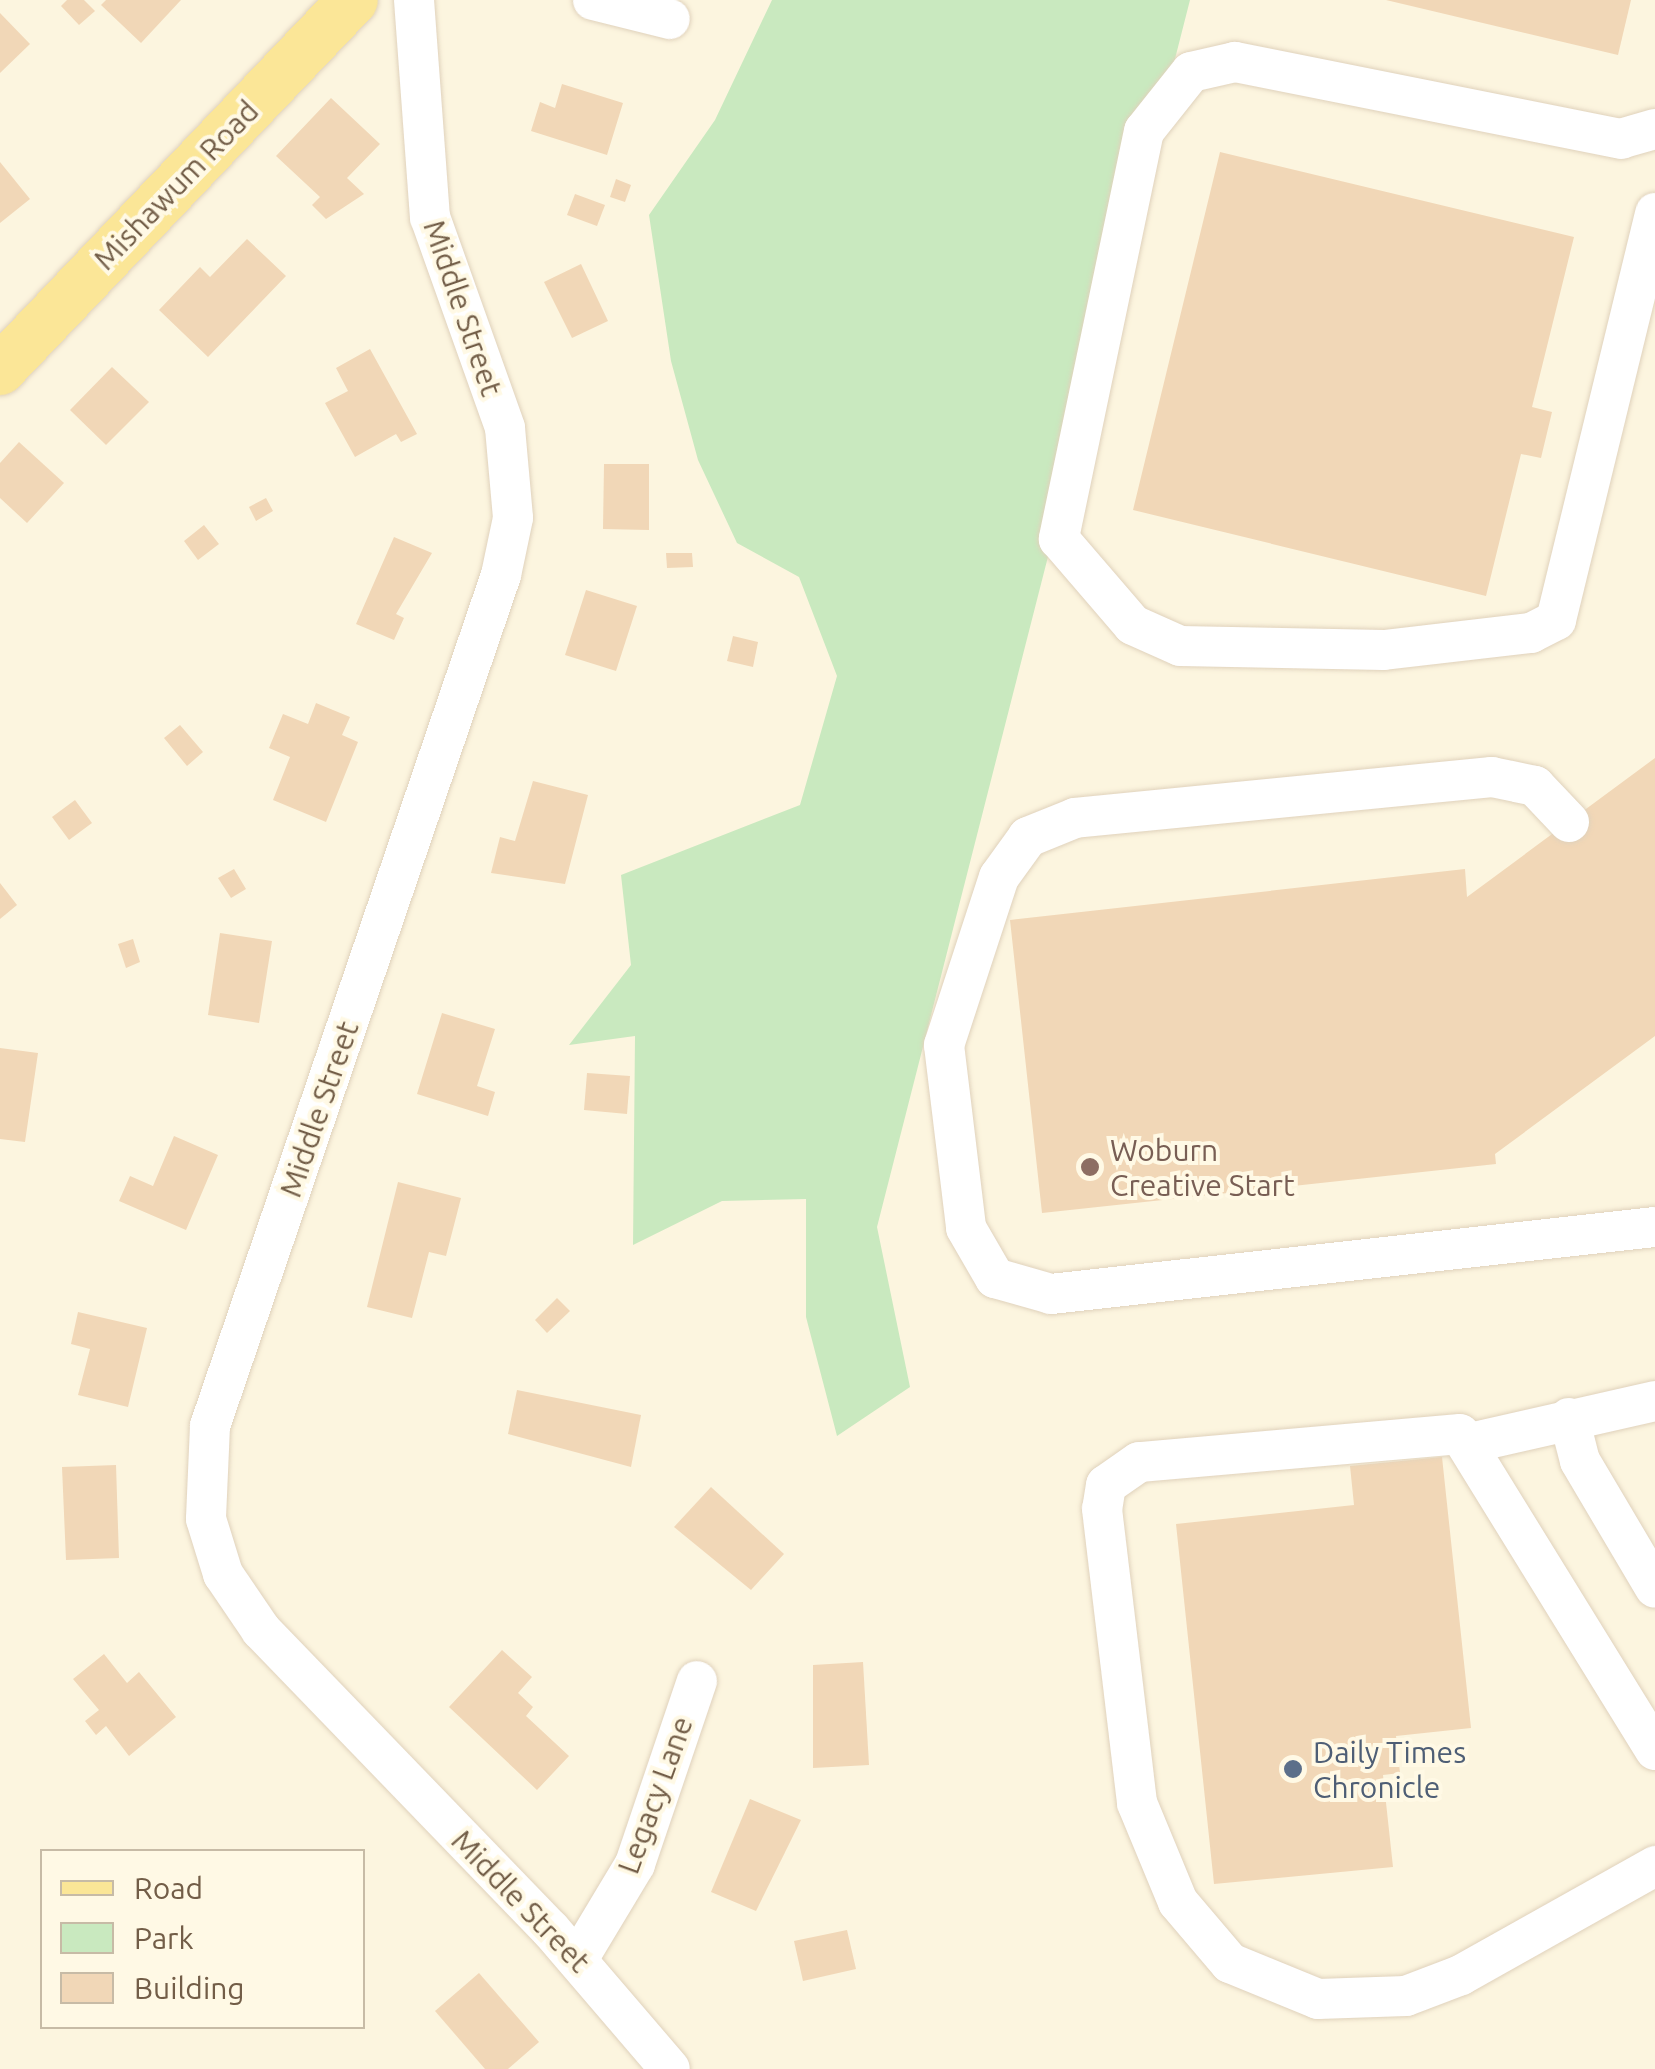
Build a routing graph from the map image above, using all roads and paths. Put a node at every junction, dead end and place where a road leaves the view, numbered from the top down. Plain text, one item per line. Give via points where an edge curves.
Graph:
1 (352, 0) edge
2 (414, 0) edge
3 (593, 0) edge
4 (670, 20) dead end
5 (1652, 137) edge
6 (1655, 213) edge
7 (0, 370) edge
8 (1568, 822) dead end
9 (1655, 1227) edge
10 (1655, 1401) edge
11 (1568, 1418) junction
12 (1470, 1443) junction
13 (1655, 1588) edge
14 (697, 1681) dead end
15 (1655, 1750) edge
16 (1655, 1866) edge
17 (578, 1959) junction
18 (670, 2069) edge

1 - 7 main road, Mishawum Road
2 - 17 street, Middle Street via 430,217 505,428 510,536 220,1394 205,1453 204,1499 223,1574 261,1630
3 - 4 street
5 - 6 street via 1621,139 1235,62 1191,72 1144,131 1058,539 1133,625 1180,646 1384,650 1531,633 1556,620
8 - 9 street via 1535,786 1492,777 1075,818 1028,837 999,877 946,1033 966,1228 995,1278 1051,1294
10 - 11 street
11 - 12 street
11 - 13 street via 1586,1472
12 - 15 street
12 - 16 street via 1440,1431 1139,1462 1111,1478 1102,1509 1146,1831 1178,1902 1209,1946 1262,1982 1348,2002 1434,1988
14 - 17 street, Legacy Lane via 634,1864
17 - 18 street, Middle Street

